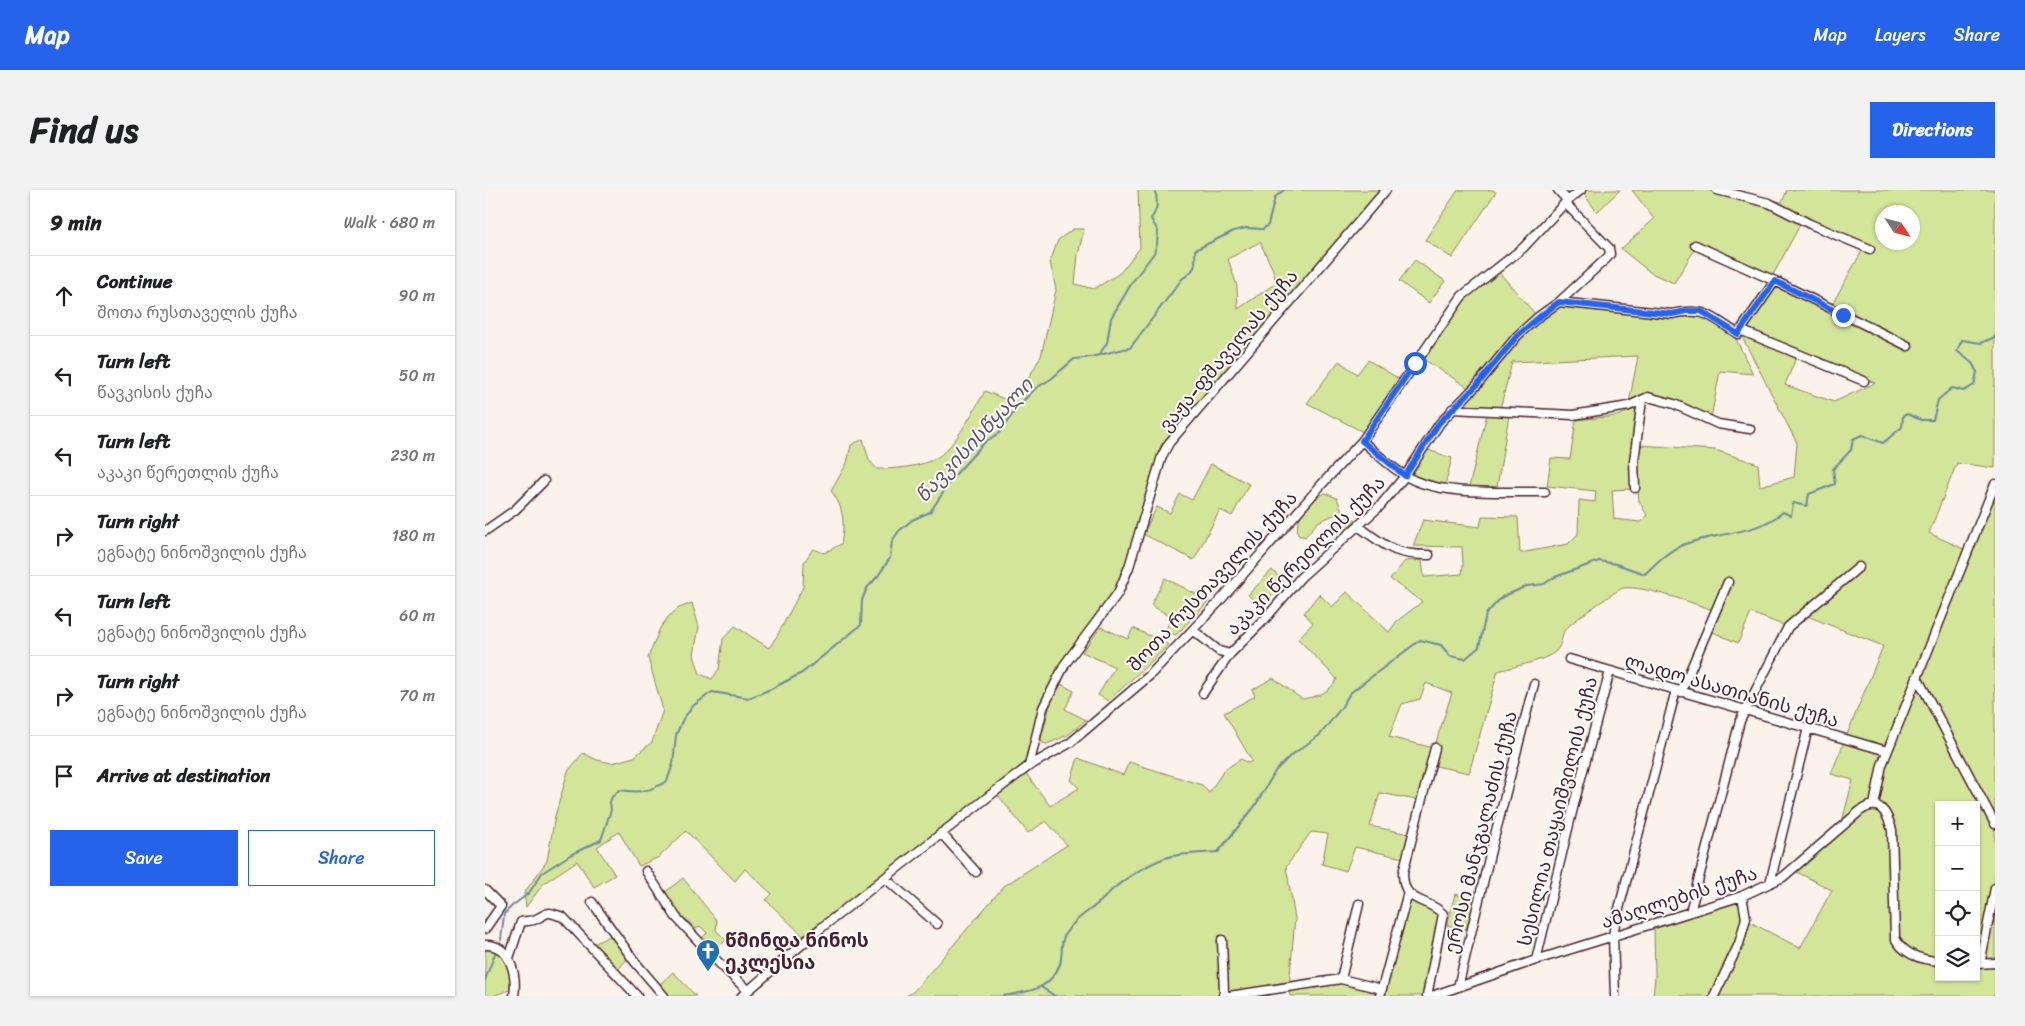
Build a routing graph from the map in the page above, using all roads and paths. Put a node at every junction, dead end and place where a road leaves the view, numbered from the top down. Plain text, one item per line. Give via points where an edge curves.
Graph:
1 (1386, 190) edge
2 (1558, 190) edge
3 (1581, 190) edge
4 (1717, 190) edge
5 (1567, 202) junction
6 (1695, 246) dead end
7 (1870, 249) dead end
8 (1775, 281) junction
9 (1559, 302) junction
10 (1740, 330) junction
11 (1908, 346) dead end
12 (1863, 381) dead end
13 (1642, 400) junction
14 (1452, 409) junction
15 (1750, 430) dead end
16 (1362, 441) junction
17 (1405, 476) junction
18 (544, 481) dead end
19 (1995, 484) edge
20 (1635, 488) dead end
21 (1545, 492) dead end
22 (1358, 526) junction
23 (485, 531) edge
24 (1429, 554) dead end
25 (1859, 567) dead end
26 (1728, 582) dead end
27 (1193, 630) junction
28 (1230, 654) junction
29 (1569, 659) dead end
30 (1610, 671) junction
31 (1917, 677) junction
32 (1534, 684) dead end
33 (1678, 691) junction
34 (1203, 693) dead end
35 (1746, 710) junction
36 (1808, 728) junction
37 (1435, 748) dead end
38 (1887, 751) junction
39 (1029, 766) junction
40 (1874, 805) junction
41 (1995, 824) edge
42 (941, 833) junction
43 (646, 871) dead end
44 (976, 872) dead end
45 (885, 878) junction
46 (1770, 883) junction
47 (1995, 888) edge
48 (485, 890) edge
49 (1407, 892) junction
50 (1742, 896) junction
51 (592, 902) dead end
52 (1359, 904) dead end
53 (1689, 912) junction
54 (937, 924) dead end
55 (485, 929) edge
56 (1613, 936) junction
57 (1222, 940) dead end
58 (485, 945) edge
59 (1980, 955) edge
60 (509, 958) junction
61 (1536, 960) junction
62 (1935, 960) edge
63 (1995, 963) edge
64 (1980, 964) edge
65 (1341, 979) junction
66 (515, 987) junction
67 (1458, 987) junction
68 (1381, 992) edge
69 (745, 993) edge
70 (514, 996) edge
71 (522, 996) edge
72 (637, 996) edge
73 (665, 996) edge
74 (1223, 996) edge
75 (1229, 996) edge
76 (1427, 996) edge
77 (1433, 996) edge
78 (1615, 996) edge
79 (1713, 996) edge

1 - 39 street, ვაჟა-ფშაველას ქუჩა via 1169,443 1118,593 1065,664 1043,708
2 - 5 street, აკაკი წერეთლის ქუჩა
3 - 5 street, შოთა რუსთაველის ქუჩა
4 - 7 street via 1769,203
5 - 9 street, აკაკი წერეთლის ქუჩა via 1609,248 1610,254
5 - 16 street, შოთა რუსთაველის ქუჩა via 1523,248 1462,296
6 - 8 street
8 - 10 street
8 - 11 street
9 - 10 street via 1672,314 1701,311 1738,334
9 - 14 street, აკაკი წერეთლის ქუჩა via 1517,336 1477,385
10 - 12 street
13 - 14 street via 1629,406 1573,415
13 - 15 street via 1648,397 1674,404 1718,424
13 - 20 street via 1634,461
14 - 17 street, აკაკი წერეთლის ქუჩა
16 - 17 street
16 - 27 street, შოთა რუსთაველის ქუჩა
17 - 21 street via 1447,490
17 - 22 street, აკაკი წერეთლის ქუჩა
18 - 23 street via 515,510
19 - 31 street
22 - 24 street via 1396,551 1409,555
22 - 28 street, აკაკი წერეთლის ქუჩა via 1301,577
25 - 35 street via 1788,627
26 - 33 street
27 - 28 street, აკაკი წერეთლის ქუჩა via 1219,651
27 - 39 street, შოთა რუსთაველის ქუჩა via 1149,676 1081,734
28 - 34 street
29 - 30 street, ლადო ასათიანის ქუჩა
30 - 33 street, ლადო ასათიანის ქუჩა
30 - 61 street, სესილია თაყაიშვილის ქუჩა
31 - 38 street
31 - 41 street
32 - 67 street, ეროსი მანჯგალაძის ქუჩა
33 - 35 street, ლადო ასათიანის ქუჩა
33 - 56 street
35 - 36 street, ლადო ასათიანის ქუჩა
35 - 53 street via 1740,721
36 - 38 street, ლადო ასათიანის ქუჩა
36 - 46 street
37 - 49 street via 1403,873
38 - 40 street
39 - 42 street, შოთა რუსთაველის ქუჩა
40 - 46 street, ამაღლების ქუჩა via 1860,811 1783,877
40 - 62 street via 1888,817 1891,830 1895,938 1899,946 1917,957
42 - 44 street
42 - 45 street, შოთა რუსთაველის ქუჩა
43 - 69 street via 676,916
45 - 54 street
45 - 69 street, შოთა რუსთაველის ქუჩა
46 - 50 street, ამაღლების ქუჩა
47 - 59 street
48 - 55 street via 501,906
49 - 68 street
49 - 76 street via 1413,899 1443,914
50 - 53 street, ამაღლების ქუჩა
50 - 79 street via 1746,918 1739,944
51 - 73 street via 635,962
52 - 65 street
53 - 56 street, ამაღლების ქუჩა
56 - 61 street, ამაღლების ქუჩა
56 - 78 street
57 - 74 street
58 - 60 street via 497,947
60 - 66 street
60 - 72 street via 521,922 550,912 563,917
61 - 67 street, ამაღლების ქუჩა
63 - 64 street
65 - 68 street
65 - 75 street
66 - 70 street
66 - 71 street
67 - 77 street, ამაღლების ქუჩა

